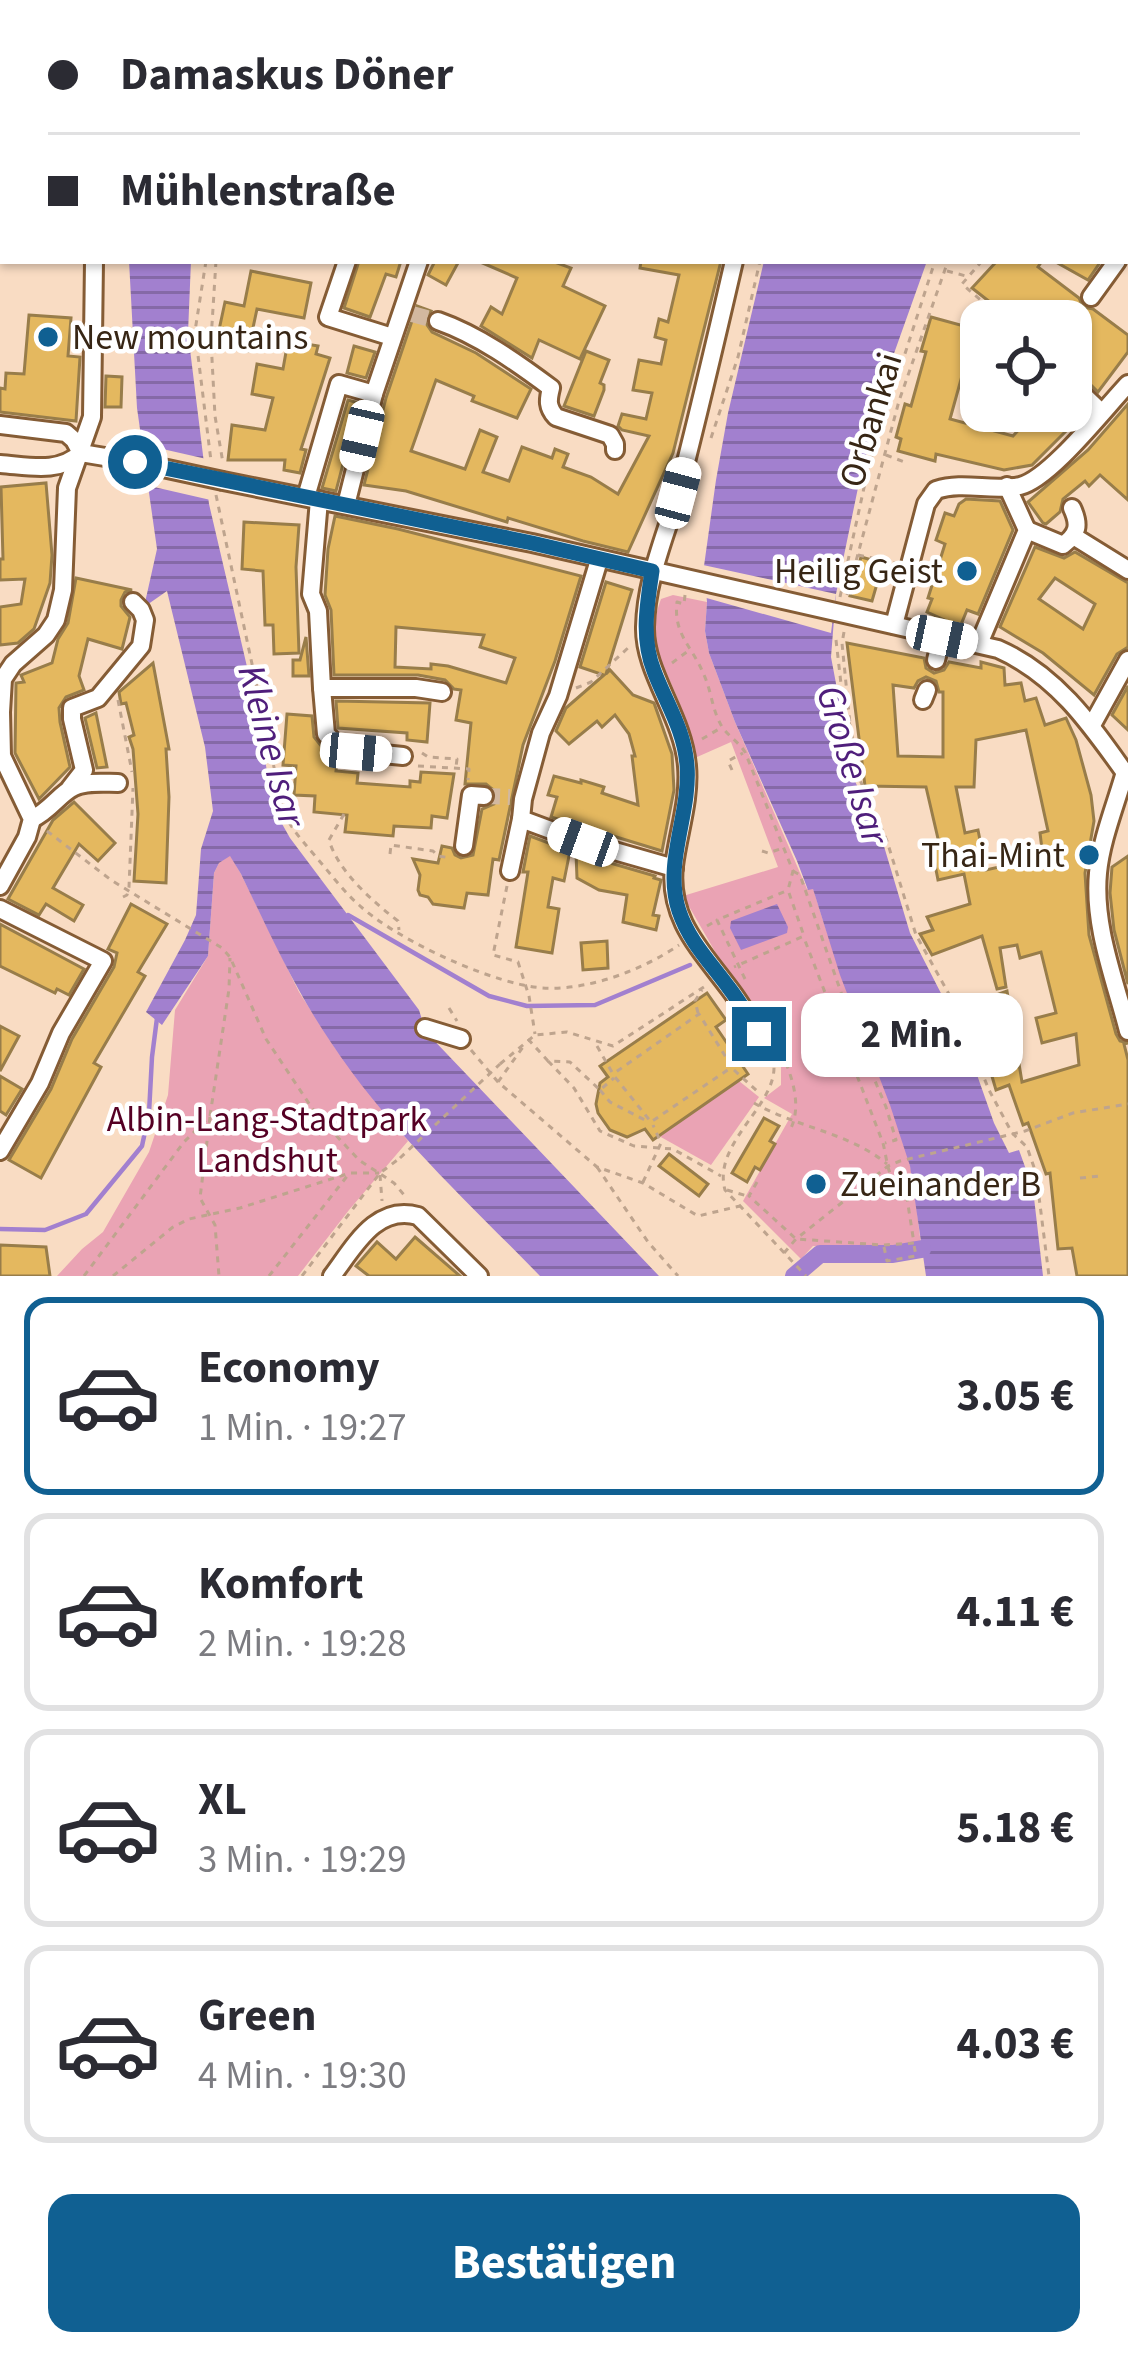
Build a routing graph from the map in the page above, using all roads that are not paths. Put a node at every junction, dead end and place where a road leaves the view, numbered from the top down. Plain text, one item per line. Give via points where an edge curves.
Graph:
1 (94, 264) edge
2 (346, 264) edge
3 (418, 264) edge
4 (733, 264) edge
5 (1115, 264) edge
6 (1091, 297) dead end
7 (438, 322) tunnel mouth
8 (392, 337) junction
9 (486, 344) junction
10 (536, 367) dead end
11 (1128, 384) edge
12 (374, 394) junction
13 (1092, 403) edge
14 (1101, 412) junction
15 (0, 425) edge
16 (614, 450) dead end
17 (81, 453) junction
18 (0, 464) edge
19 (1007, 486) junction
20 (313, 498) junction
21 (346, 505) junction
22 (1072, 508) dead end
23 (1027, 530) junction
24 (1075, 536) junction
25 (599, 560) junction
26 (1128, 570) edge
27 (652, 571) junction
28 (136, 611) dead end
29 (894, 625) junction
30 (942, 637) junction
31 (979, 644) junction
32 (936, 660) dead end
33 (1128, 660) edge
34 (6, 674) edge
35 (322, 688) junction
36 (442, 692) dead end
37 (1092, 725) junction
38 (406, 754) road end
39 (1126, 774) edge
40 (118, 783) dead end
41 (70, 788) junction
42 (477, 795) road end
43 (32, 819) junction
44 (521, 819) junction
45 (464, 845) road end
46 (674, 868) junction
47 (510, 871) road end
48 (0, 886) edge
49 (0, 909) edge
50 (425, 1028) dead end
51 (1128, 1030) edge
52 (767, 1036) road end
53 (461, 1039) road end
54 (0, 1151) edge
55 (332, 1276) edge
56 (479, 1276) edge

1 - 17 street via 92,417
2 - 8 street via 328,317
3 - 8 street
4 - 27 street
5 - 6 street
7 - 9 street
8 - 12 street
9 - 10 street
9 - 16 street via 550,388 556,417 610,435
11 - 14 street
12 - 20 street via 339,383
12 - 21 street
13 - 14 street
14 - 19 street via 1037,477
15 - 17 street via 66,433
17 - 18 street via 58,467
17 - 20 street, bridge
17 - 34 street via 67,488 56,620
19 - 23 street
19 - 29 street via 936,490
20 - 21 street
20 - 35 street via 310,594
21 - 25 street
22 - 24 street
23 - 24 street via 1058,545
23 - 31 street
24 - 26 street
25 - 27 street
25 - 44 street via 558,696 516,798
27 - 29 street via 843,606
27 - 46 street via 645,632 685,748
28 - 41 street via 144,641 94,700 72,708 84,770
29 - 30 street
30 - 31 street
30 - 32 street
31 - 37 street via 1032,667
33 - 37 street
34 - 43 street via 2,756
35 - 36 street
35 - 38 street via 326,734 342,750
37 - 39 street
39 - 51 street via 1097,896
40 - 41 street
41 - 43 street
42 - 45 street
43 - 48 street
44 - 46 street
44 - 47 street
46 - 52 street via 689,937 739,987
49 - 54 street via 103,962
50 - 53 street
55 - 56 street via 366,1231 405,1212

